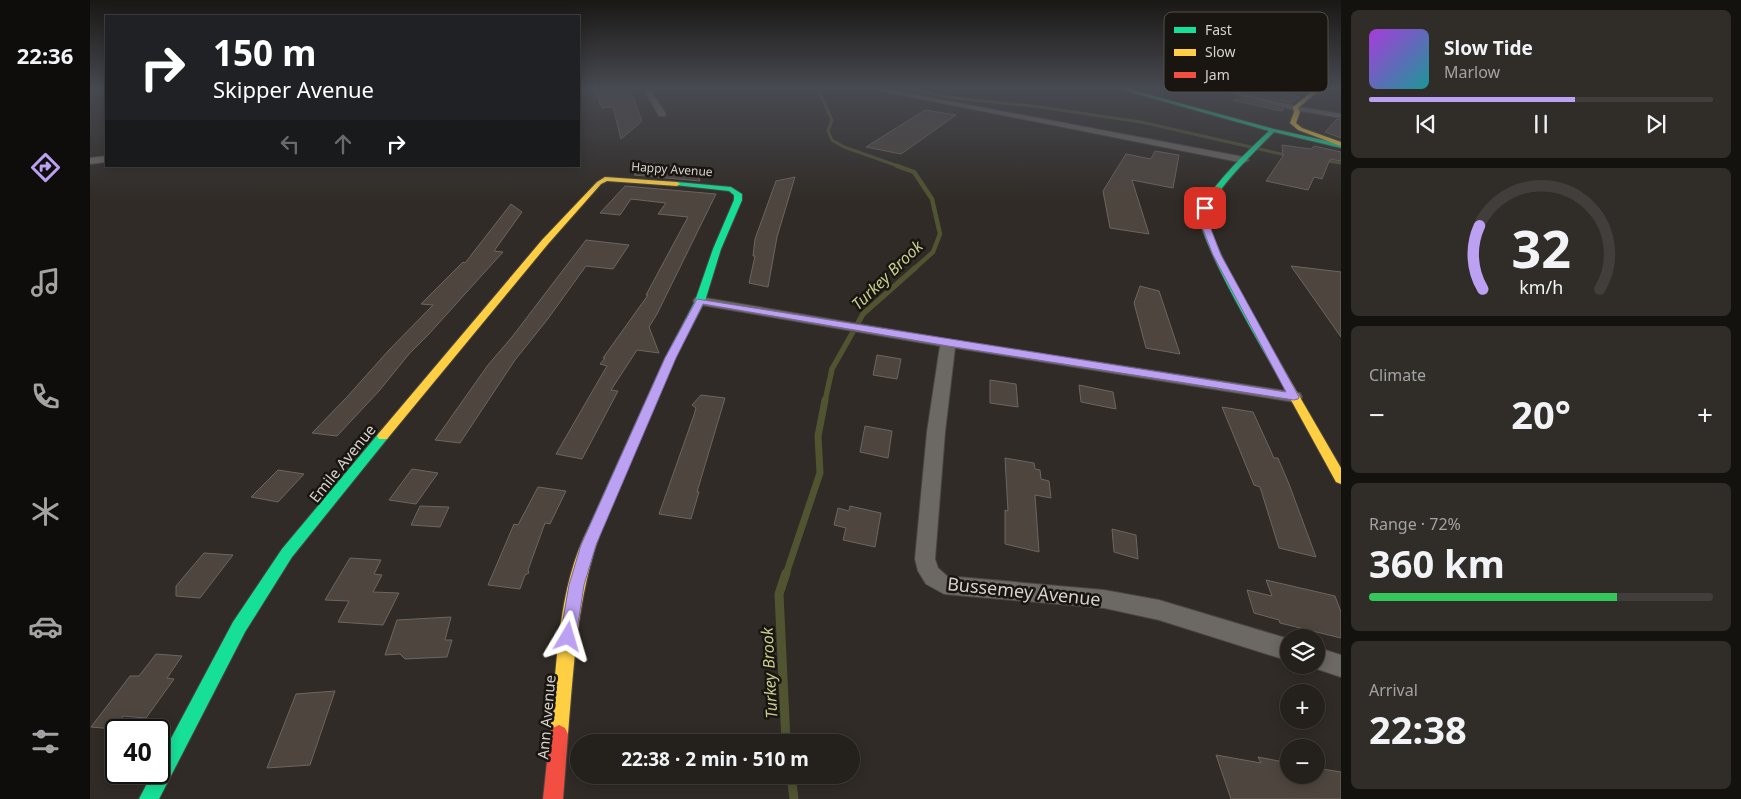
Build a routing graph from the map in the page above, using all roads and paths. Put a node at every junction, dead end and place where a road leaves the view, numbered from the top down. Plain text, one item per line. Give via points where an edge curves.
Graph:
1 (1075, 126) edge
2 (1259, 126) edge
3 (1297, 126) edge
4 (1273, 130) junction
5 (1341, 145) edge
6 (1246, 158) junction
7 (105, 159) edge
8 (90, 161) edge
9 (606, 179) joint
10 (736, 192) joint
11 (700, 301) junction
12 (948, 343) junction
13 (1294, 397) junction
14 (1340, 474) edge
15 (1280, 647) edge
16 (1325, 661) edge
17 (1341, 666) edge
18 (149, 799) edge
19 (553, 799) edge

1 - 6 street
2 - 4 street
3 - 5 street
4 - 5 street
4 - 6 street
6 - 13 street via 1205,208 1203,219 1217,255
7 - 8 street
9 - 10 street, Happy Avenue via 723,187
9 - 18 street, Emile Avenue via 545,242 288,553 239,627
10 - 11 street, Ann Avenue via 738,200
11 - 12 street
11 - 19 street, Ann Avenue via 670,358 629,450 588,545 576,585
12 - 13 street
12 - 15 street, Bussemey Avenue via 925,558 928,573 934,580 944,585 1113,600 1158,610
13 - 14 street
16 - 17 street

